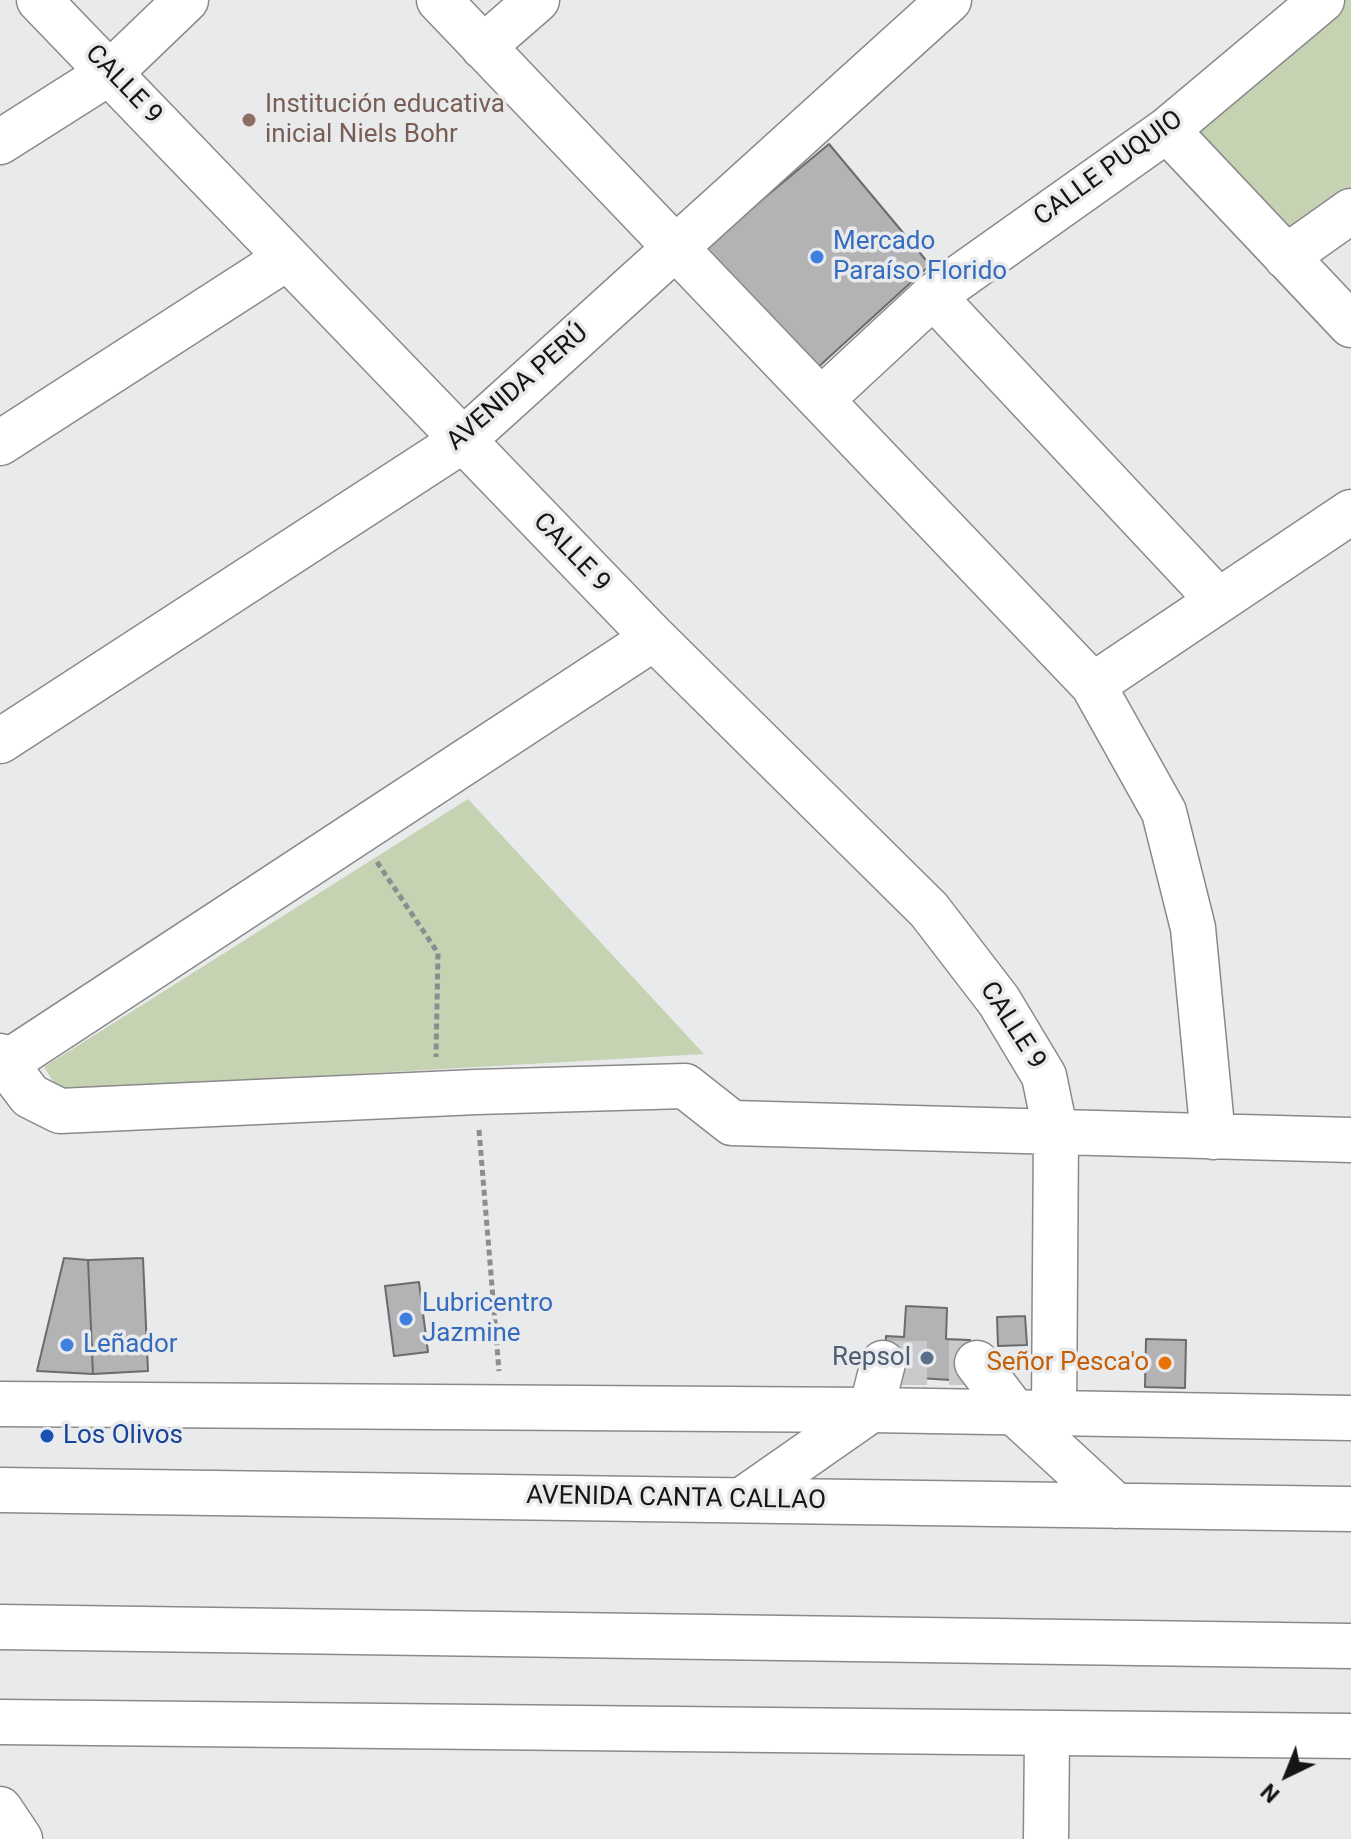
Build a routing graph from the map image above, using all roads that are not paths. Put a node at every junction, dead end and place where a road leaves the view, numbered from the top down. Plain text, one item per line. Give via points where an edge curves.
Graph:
1 (39, 0) edge
2 (186, 0) edge
3 (439, 0) edge
4 (537, 0) edge
5 (949, 0) edge
6 (1322, 0) edge
7 (483, 47) junction
8 (112, 71) junction
9 (1167, 130) junction
10 (0, 142) edge
11 (1351, 211) edge
12 (675, 249) junction
13 (1286, 257) junction
14 (287, 258) junction
15 (933, 296) junction
16 (1351, 325) edge
17 (822, 399) junction
18 (462, 441) junction
19 (0, 443) edge
20 (1348, 520) edge
21 (1217, 599) junction
22 (654, 638) junction
23 (1093, 685) junction
24 (2, 736) edge
25 (3, 1060) edge
26 (1056, 1134) junction
27 (1213, 1137) junction
28 (1351, 1140) edge
29 (883, 1363) dead end
30 (977, 1363) tunnel mouth
31 (0, 1404) edge
32 (871, 1410) junction
33 (1034, 1413) junction
34 (1351, 1418) edge
35 (0, 1490) edge
36 (742, 1500) junction
37 (1116, 1506) junction
38 (1351, 1509) edge
39 (0, 1627) edge
40 (1351, 1646) edge
41 (0, 1722) edge
42 (1047, 1736) junction
43 (1351, 1736) edge
44 (0, 1809) edge
45 (20, 1839) edge
46 (1046, 1839) edge

1 - 8 main road, CALLE 9
2 - 8 main road
3 - 7 main road
4 - 7 main road
5 - 12 main road, AVENIDA PERÚ
6 - 9 main road, CALLE PUQUIO
7 - 12 main road
8 - 10 main road
8 - 14 main road, CALLE 9
9 - 13 main road
9 - 15 main road, CALLE PUQUIO
11 - 13 main road
12 - 17 main road
12 - 18 main road, AVENIDA PERÚ
13 - 16 main road
14 - 18 main road, CALLE 9
14 - 19 main road
15 - 17 main road, CALLE PUQUIO
15 - 21 main road
17 - 23 main road
18 - 22 main road, CALLE 9
18 - 24 main road, AVENIDA PERÚ
20 - 21 main road
21 - 23 main road
22 - 25 main road
22 - 26 main road, CALLE 9 via 929,910 999,1001 1044,1076
23 - 27 main road via 1164,812 1193,928
25 - 26 main road via 30,1096 60,1111 685,1086 732,1123
26 - 27 main road
26 - 33 main road, CALLE 9
27 - 28 main road
29 - 32 main road
30 - 33 main road
31 - 32 main road
32 - 33 main road
32 - 36 main road
33 - 34 main road
33 - 37 main road
35 - 36 main road, AVENIDA CANTA CALLAO
36 - 37 main road, AVENIDA CANTA CALLAO
37 - 38 main road, AVENIDA CANTA CALLAO
39 - 40 main road
41 - 42 main road
42 - 43 main road
42 - 46 main road
44 - 45 main road

